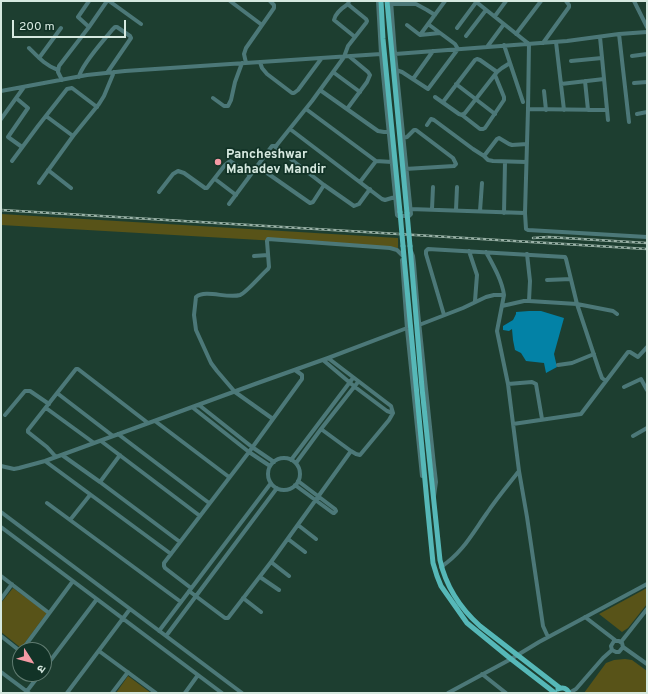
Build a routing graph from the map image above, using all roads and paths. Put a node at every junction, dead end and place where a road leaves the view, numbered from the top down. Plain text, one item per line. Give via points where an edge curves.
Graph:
1 (90, 1) edge
2 (108, 1) edge
3 (230, 1) edge
4 (270, 1) edge
5 (380, 1) edge
6 (444, 1) edge
7 (476, 1) edge
8 (506, 1) edge
9 (541, 1) edge
10 (566, 1) edge
11 (634, 1) edge
12 (390, 2) edge
13 (349, 3) edge
14 (486, 10) junction
15 (434, 16) junction
16 (494, 16) junction
17 (141, 24) dead end
18 (428, 24) junction
19 (504, 24) junction
20 (262, 25) junction
21 (406, 25) dead end
22 (89, 27) junction
23 (647, 27) edge
24 (61, 28) dead end
25 (457, 28) dead end
26 (647, 32) edge
27 (440, 33) junction
28 (516, 34) junction
29 (619, 34) junction
30 (420, 35) junction
31 (466, 36) dead end
32 (355, 37) junction
33 (600, 37) junction
34 (556, 42) junction
35 (543, 43) junction
36 (529, 44) junction
37 (487, 46) junction
38 (504, 46) junction
39 (29, 48) dead end
40 (458, 49) junction
41 (433, 51) junction
42 (381, 54) junction
43 (395, 54) junction
44 (647, 54) edge
45 (632, 56) dead end
46 (344, 57) junction
47 (350, 57) junction
48 (39, 58) junction
49 (602, 58) junction
50 (321, 59) junction
51 (571, 61) dead end
52 (260, 62) junction
53 (244, 63) junction
54 (510, 63) junction
55 (58, 70) junction
56 (396, 70) junction
57 (114, 72) junction
58 (333, 72) junction
59 (106, 73) junction
60 (496, 74) junction
61 (79, 77) junction
62 (413, 79) junction
63 (62, 80) junction
64 (604, 80) junction
65 (585, 81) junction
66 (647, 82) edge
67 (634, 83) dead end
68 (456, 84) junction
69 (561, 84) junction
70 (24, 87) junction
71 (320, 90) junction
72 (1, 91) edge
73 (544, 91) dead end
74 (360, 92) junction
75 (436, 97) dead end
76 (16, 98) junction
77 (213, 98) dead end
78 (475, 99) junction
79 (443, 102) junction
80 (523, 102) dead end
81 (97, 107) junction
82 (306, 109) junction
83 (347, 109) junction
84 (528, 109) junction
85 (546, 110) junction
86 (564, 110) junction
87 (588, 110) junction
88 (607, 110) junction
89 (647, 112) edge
90 (495, 114) junction
91 (637, 114) dead end
92 (462, 115) junction
93 (46, 116) junction
94 (1, 120) edge
95 (608, 120) dead end
96 (629, 122) dead end
97 (427, 125) dead end
98 (290, 129) junction
99 (389, 132) junction
100 (73, 136) junction
101 (403, 138) junction
102 (527, 144) junction
103 (274, 146) junction
104 (22, 147) junction
105 (484, 156) junction
106 (12, 161) dead end
107 (376, 161) junction
108 (392, 162) junction
109 (505, 162) junction
110 (526, 162) junction
111 (257, 166) junction
112 (48, 170) junction
113 (406, 170) junction
114 (250, 175) junction
115 (215, 179) junction
116 (360, 182) junction
117 (39, 183) dead end
118 (482, 183) dead end
119 (324, 184) junction
120 (433, 187) dead end
121 (457, 187) dead end
122 (72, 188) dead end
123 (370, 189) junction
124 (160, 192) dead end
125 (236, 195) junction
126 (395, 198) junction
127 (229, 204) dead end
128 (432, 209) junction
129 (456, 210) junction
130 (408, 211) junction
131 (480, 211) junction
132 (504, 213) junction
133 (525, 213) junction
134 (647, 237) edge
135 (410, 247) junction
136 (403, 251) junction
137 (469, 251) junction
138 (486, 252) junction
139 (527, 254) junction
140 (268, 255) junction
141 (254, 256) dead end
142 (571, 279) junction
143 (547, 280) dead end
144 (504, 295) junction
145 (475, 301) junction
146 (529, 301) junction
147 (577, 304) junction
148 (502, 306) junction
149 (617, 314) dead end
150 (444, 315) junction
151 (419, 325) junction
152 (407, 328) junction
153 (647, 347) edge
154 (594, 354) junction
155 (328, 358) junction
156 (323, 360) junction
157 (558, 365) dead end
158 (295, 370) junction
159 (353, 378) junction
160 (606, 381) junction
161 (350, 382) junction
162 (358, 382) junction
163 (508, 384) junction
164 (646, 384) edge
165 (624, 386) dead end
166 (355, 387) junction
167 (647, 390) edge
168 (235, 392) junction
169 (57, 393) junction
170 (199, 405) junction
171 (48, 406) junction
172 (192, 407) junction
173 (393, 413) junction
174 (5, 415) dead end
175 (273, 419) junction
176 (542, 419) junction
177 (155, 421) junction
178 (148, 423) junction
179 (513, 424) junction
180 (647, 428) edge
181 (321, 429) junction
182 (118, 434) junction
183 (113, 436) junction
184 (633, 436) dead end
185 (101, 441) junction
186 (94, 443) junction
187 (252, 447) junction
188 (352, 451) junction
189 (249, 452) junction
190 (62, 455) junction
191 (120, 455) junction
192 (56, 457) junction
193 (291, 460) junction
194 (45, 461) junction
195 (274, 462) junction
196 (296, 463) junction
197 (1, 466) edge
198 (270, 466) junction
199 (519, 471) junction
200 (229, 477) junction
201 (100, 482) junction
202 (271, 483) junction
203 (296, 483) junction
204 (277, 488) junction
205 (90, 495) junction
206 (319, 497) junction
207 (433, 500) junction
208 (316, 501) junction
209 (427, 502) junction
210 (209, 503) junction
211 (48, 504) dead end
212 (1, 512) edge
213 (200, 516) junction
214 (70, 520) junction
215 (298, 525) junction
216 (1, 527) edge
217 (288, 539) junction
218 (316, 539) dead end
219 (180, 542) junction
220 (306, 552) dead end
221 (171, 554) junction
222 (271, 562) junction
223 (441, 567) junction
224 (1, 576) edge
225 (289, 576) dead end
226 (260, 577) junction
227 (73, 581) junction
228 (12, 584) junction
229 (647, 584) edge
230 (190, 590) junction
231 (279, 590) dead end
232 (196, 596) junction
233 (1, 598) edge
234 (243, 598) junction
235 (97, 599) junction
236 (181, 602) junction
237 (130, 609) junction
238 (647, 609) edge
239 (261, 612) dead end
240 (49, 613) junction
241 (585, 617) junction
242 (123, 618) junction
243 (159, 631) junction
244 (1, 636) edge
245 (166, 636) junction
246 (548, 637) junction
247 (616, 640) junction
248 (27, 642) edge
249 (621, 642) junction
250 (12, 644) edge
251 (623, 647) junction
252 (99, 650) junction
253 (612, 650) junction
254 (517, 655) junction
255 (52, 658) edge
256 (511, 659) junction
257 (647, 664) edge
258 (1, 672) edge
259 (128, 672) junction
260 (482, 674) junction
261 (198, 675) junction
262 (35, 682) edge
263 (560, 688) junction
264 (549, 691) edge
265 (28, 692) edge
266 (504, 692) edge
267 (67, 693) edge
268 (112, 693) edge
269 (156, 693) edge
270 (185, 693) edge
271 (222, 693) edge
272 (242, 693) edge
273 (448, 693) edge
274 (555, 693) edge
275 (569, 693) edge

1 - 22 street via 78,17
2 - 17 street
2 - 22 street
3 - 20 street
4 - 20 street via 274,8
5 - 42 street
5 - 136 main road, bridge
6 - 15 street
7 - 14 street
7 - 25 street
8 - 16 street
9 - 28 street
10 - 35 street via 569,6
11 - 23 street
12 - 15 street via 416,4
12 - 43 street
12 - 130 main road
13 - 32 street via 367,20
13 - 32 street via 340,9 334,20
14 - 16 street
14 - 31 street
15 - 18 street
16 - 19 street
18 - 27 street
18 - 30 street
19 - 28 street
19 - 37 street
20 - 53 street via 246,48
21 - 30 street
22 - 55 street
24 - 48 street
26 - 29 street
27 - 30 street
27 - 40 street
28 - 36 street
29 - 33 street
29 - 96 street
32 - 46 street
33 - 34 street
33 - 49 street
34 - 35 street
34 - 69 street
35 - 36 street
36 - 38 street
36 - 84 street
37 - 38 street
37 - 40 street
38 - 54 street
39 - 48 street
40 - 41 street
40 - 62 street via 428,89
41 - 43 street
41 - 62 street
42 - 47 street
42 - 99 street
43 - 56 street
44 - 45 street
46 - 47 street
46 - 50 street
46 - 58 street
47 - 74 street via 370,76
48 - 55 street
49 - 51 street
49 - 64 street
50 - 52 street
50 - 52 street via 294,93 267,74
52 - 53 street
53 - 57 street
53 - 77 street via 228,106
54 - 60 street
54 - 80 street
55 - 63 street
56 - 62 street
56 - 101 street
57 - 59 street
57 - 81 street
58 - 71 street
58 - 74 street
59 - 61 street
59 - 61 street via 130,38 117,27 92,55
60 - 68 street via 477,59
60 - 78 street
60 - 90 street via 504,100
61 - 63 street
63 - 70 street
64 - 65 street
64 - 88 street
65 - 69 street
65 - 87 street
66 - 67 street
68 - 78 street
68 - 79 street
69 - 86 street
70 - 72 street
70 - 76 street
71 - 82 street
71 - 83 street
73 - 85 street
74 - 83 street
75 - 79 street
76 - 94 street
76 - 104 street via 28,108 8,137
78 - 90 street
78 - 92 street
79 - 92 street
81 - 93 street via 70,88
81 - 100 street
82 - 98 street
82 - 107 street
83 - 99 street via 378,131
84 - 85 street
84 - 102 street
85 - 86 street
86 - 87 street
87 - 88 street
88 - 95 street
89 - 91 street
90 - 92 street via 483,129
93 - 100 street
93 - 104 street
97 - 105 street via 434,120
98 - 103 street
98 - 116 street
99 - 108 street
100 - 112 street
101 - 113 street
101 - 113 street via 416,130 453,158 456,164
102 - 105 street via 512,145 499,138
102 - 110 street
103 - 111 street
103 - 119 street
104 - 106 street
105 - 109 street via 488,160
107 - 108 street
107 - 116 street
108 - 126 street
109 - 110 street
109 - 132 street
110 - 133 street
111 - 114 street
111 - 119 street via 310,203
112 - 117 street
112 - 122 street
113 - 130 street
114 - 115 street via 230,161
114 - 125 street
115 - 124 street via 208,188 205,188 178,171
115 - 125 street
116 - 123 street
118 - 131 street
119 - 123 street via 354,206 359,204
120 - 128 street
121 - 129 street
123 - 126 street via 382,199
125 - 127 street
126 - 130 street via 397,216 409,216 411,214
128 - 129 street
128 - 130 street
129 - 131 street
130 - 135 main road, bridge
131 - 132 street
132 - 133 street
133 - 134 street via 525,227 528,230
135 - 151 street via 414,256
135 - 207 main road
136 - 140 street via 269,239
136 - 152 street
136 - 209 main road
137 - 138 street
137 - 145 street via 477,275
137 - 150 street via 426,251
138 - 139 street
138 - 144 street
139 - 142 street via 565,257
139 - 146 street
140 - 141 street
140 - 168 street via 268,269 241,294 200,294 196,298 194,321 198,336 211,363
142 - 143 street
142 - 147 street
144 - 145 street via 490,295
144 - 148 street
145 - 150 street
146 - 147 street
146 - 148 street
147 - 149 street
147 - 154 street
148 - 163 street via 497,330
150 - 151 street
151 - 207 street via 436,482
152 - 155 street
152 - 209 street
153 - 160 street via 638,357 628,352
154 - 157 street via 578,361
154 - 160 street via 600,374
155 - 156 street
155 - 159 street
156 - 158 street
156 - 161 street
158 - 168 street
158 - 175 street via 302,375 302,379
159 - 161 street
159 - 162 street
160 - 176 street via 581,414
161 - 166 street
161 - 193 street
162 - 166 street
162 - 173 street via 391,406
163 - 176 street via 536,384
163 - 179 street
164 - 165 street via 639,379
164 - 167 street
166 - 173 street via 386,411
166 - 181 street
168 - 170 street
168 - 175 street
169 - 171 street
169 - 178 street via 78,369
169 - 183 street
170 - 172 street
170 - 187 street
171 - 174 street via 30,391 26,391
171 - 186 street
171 - 192 street via 28,432
172 - 177 street
172 - 189 street
173 - 188 street via 362,454
175 - 187 street
176 - 179 street
177 - 178 street
177 - 200 street
178 - 182 street
179 - 199 street
180 - 184 street
181 - 188 street
181 - 196 street
182 - 183 street
182 - 210 street
183 - 185 street
185 - 186 street
185 - 191 street
186 - 190 street
187 - 189 street
187 - 195 street
188 - 206 street
189 - 198 street
189 - 200 street
190 - 192 street
190 - 201 street
191 - 201 street
191 - 213 street
192 - 194 street
193 - 195 street via 282,458
193 - 196 street
194 - 197 street via 14,469
194 - 205 street
195 - 198 street
196 - 203 street via 300,472
198 - 202 street via 268,475
199 - 223 street via 464,546 455,557
199 - 246 street via 543,626
200 - 210 street
201 - 219 street
202 - 204 street
202 - 230 street
203 - 204 street via 288,489
203 - 206 street
203 - 208 street
204 - 232 street
205 - 214 street
205 - 221 street
206 - 208 street
206 - 208 street via 336,511 332,513
207 - 223 main road
208 - 215 street
209 - 256 main road via 433,563 442,586 467,623
210 - 213 street
211 - 214 street
212 - 237 street
213 - 219 street
214 - 236 street
215 - 217 street
215 - 218 street
216 - 227 street
217 - 220 street
217 - 222 street
219 - 221 street
221 - 230 street via 164,566
222 - 225 street
222 - 226 street
223 - 254 main road via 462,608
224 - 228 street
226 - 231 street
226 - 234 street
227 - 235 street
227 - 240 street
228 - 233 street
228 - 240 street
229 - 241 street
230 - 232 street
230 - 236 street
232 - 234 street via 226,618
232 - 245 street
234 - 239 street
235 - 242 street
235 - 255 street
236 - 243 street
237 - 242 street
237 - 243 street
238 - 249 street
240 - 248 street
241 - 246 street
241 - 247 street
242 - 252 street
242 - 261 street
243 - 245 street
244 - 250 street
245 - 272 street
246 - 254 street
247 - 249 street
247 - 253 street via 611,644
249 - 251 street
251 - 253 street via 618,652
251 - 257 street
252 - 259 street
252 - 267 street
253 - 275 street via 576,689
254 - 256 street
254 - 263 main road
256 - 260 street
256 - 264 main road
258 - 265 street
259 - 268 street
259 - 269 street
260 - 266 street
260 - 273 street
261 - 270 street
261 - 271 street
262 - 265 street
263 - 274 main road
263 - 275 main road via 566,689
264 - 274 main road

